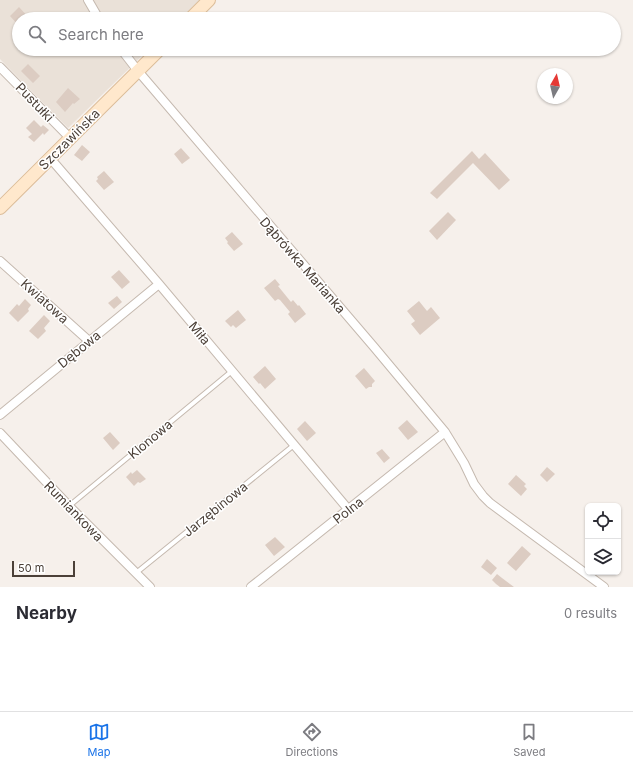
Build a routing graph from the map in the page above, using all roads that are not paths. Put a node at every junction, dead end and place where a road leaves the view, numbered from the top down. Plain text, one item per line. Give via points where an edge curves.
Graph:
1 (88, 0) edge
2 (209, 0) edge
3 (95, 12) edge
4 (197, 12) edge
5 (126, 56) edge
6 (153, 56) edge
7 (0, 67) edge
8 (138, 71) junction
9 (70, 138) junction
10 (50, 158) junction
11 (0, 208) edge
12 (0, 260) edge
13 (159, 284) junction
14 (89, 341) junction
15 (232, 371) junction
16 (0, 415) edge
17 (445, 432) junction
18 (0, 433) edge
19 (294, 445) junction
20 (69, 506) junction
21 (348, 509) junction
22 (136, 573) junction
23 (150, 587) edge
24 (251, 587) edge
25 (604, 587) edge

1 - 3 street
2 - 4 street
5 - 8 street, Dąbrówka Marianka
6 - 8 street
7 - 9 street, Pustułki
8 - 9 street, Szczawińska
8 - 17 street, Dąbrówka Marianka
9 - 10 street, Szczawińska
10 - 11 street, Szczawińska
10 - 13 street, Miła
12 - 14 street, Kwiatowa
13 - 14 street, Dębowa
13 - 15 street, Miła
14 - 16 street, Dębowa
15 - 19 street, Miła
15 - 20 lane, Klonowa
17 - 21 street, Polna
17 - 25 street, Dąbrówka Marianka via 478,490 490,503
18 - 20 street, Rumiankowa
19 - 21 street, Miła
19 - 22 lane, Jarzębinowa
20 - 22 street, Rumiankowa
21 - 24 street, Polna
22 - 23 street, Rumiankowa

